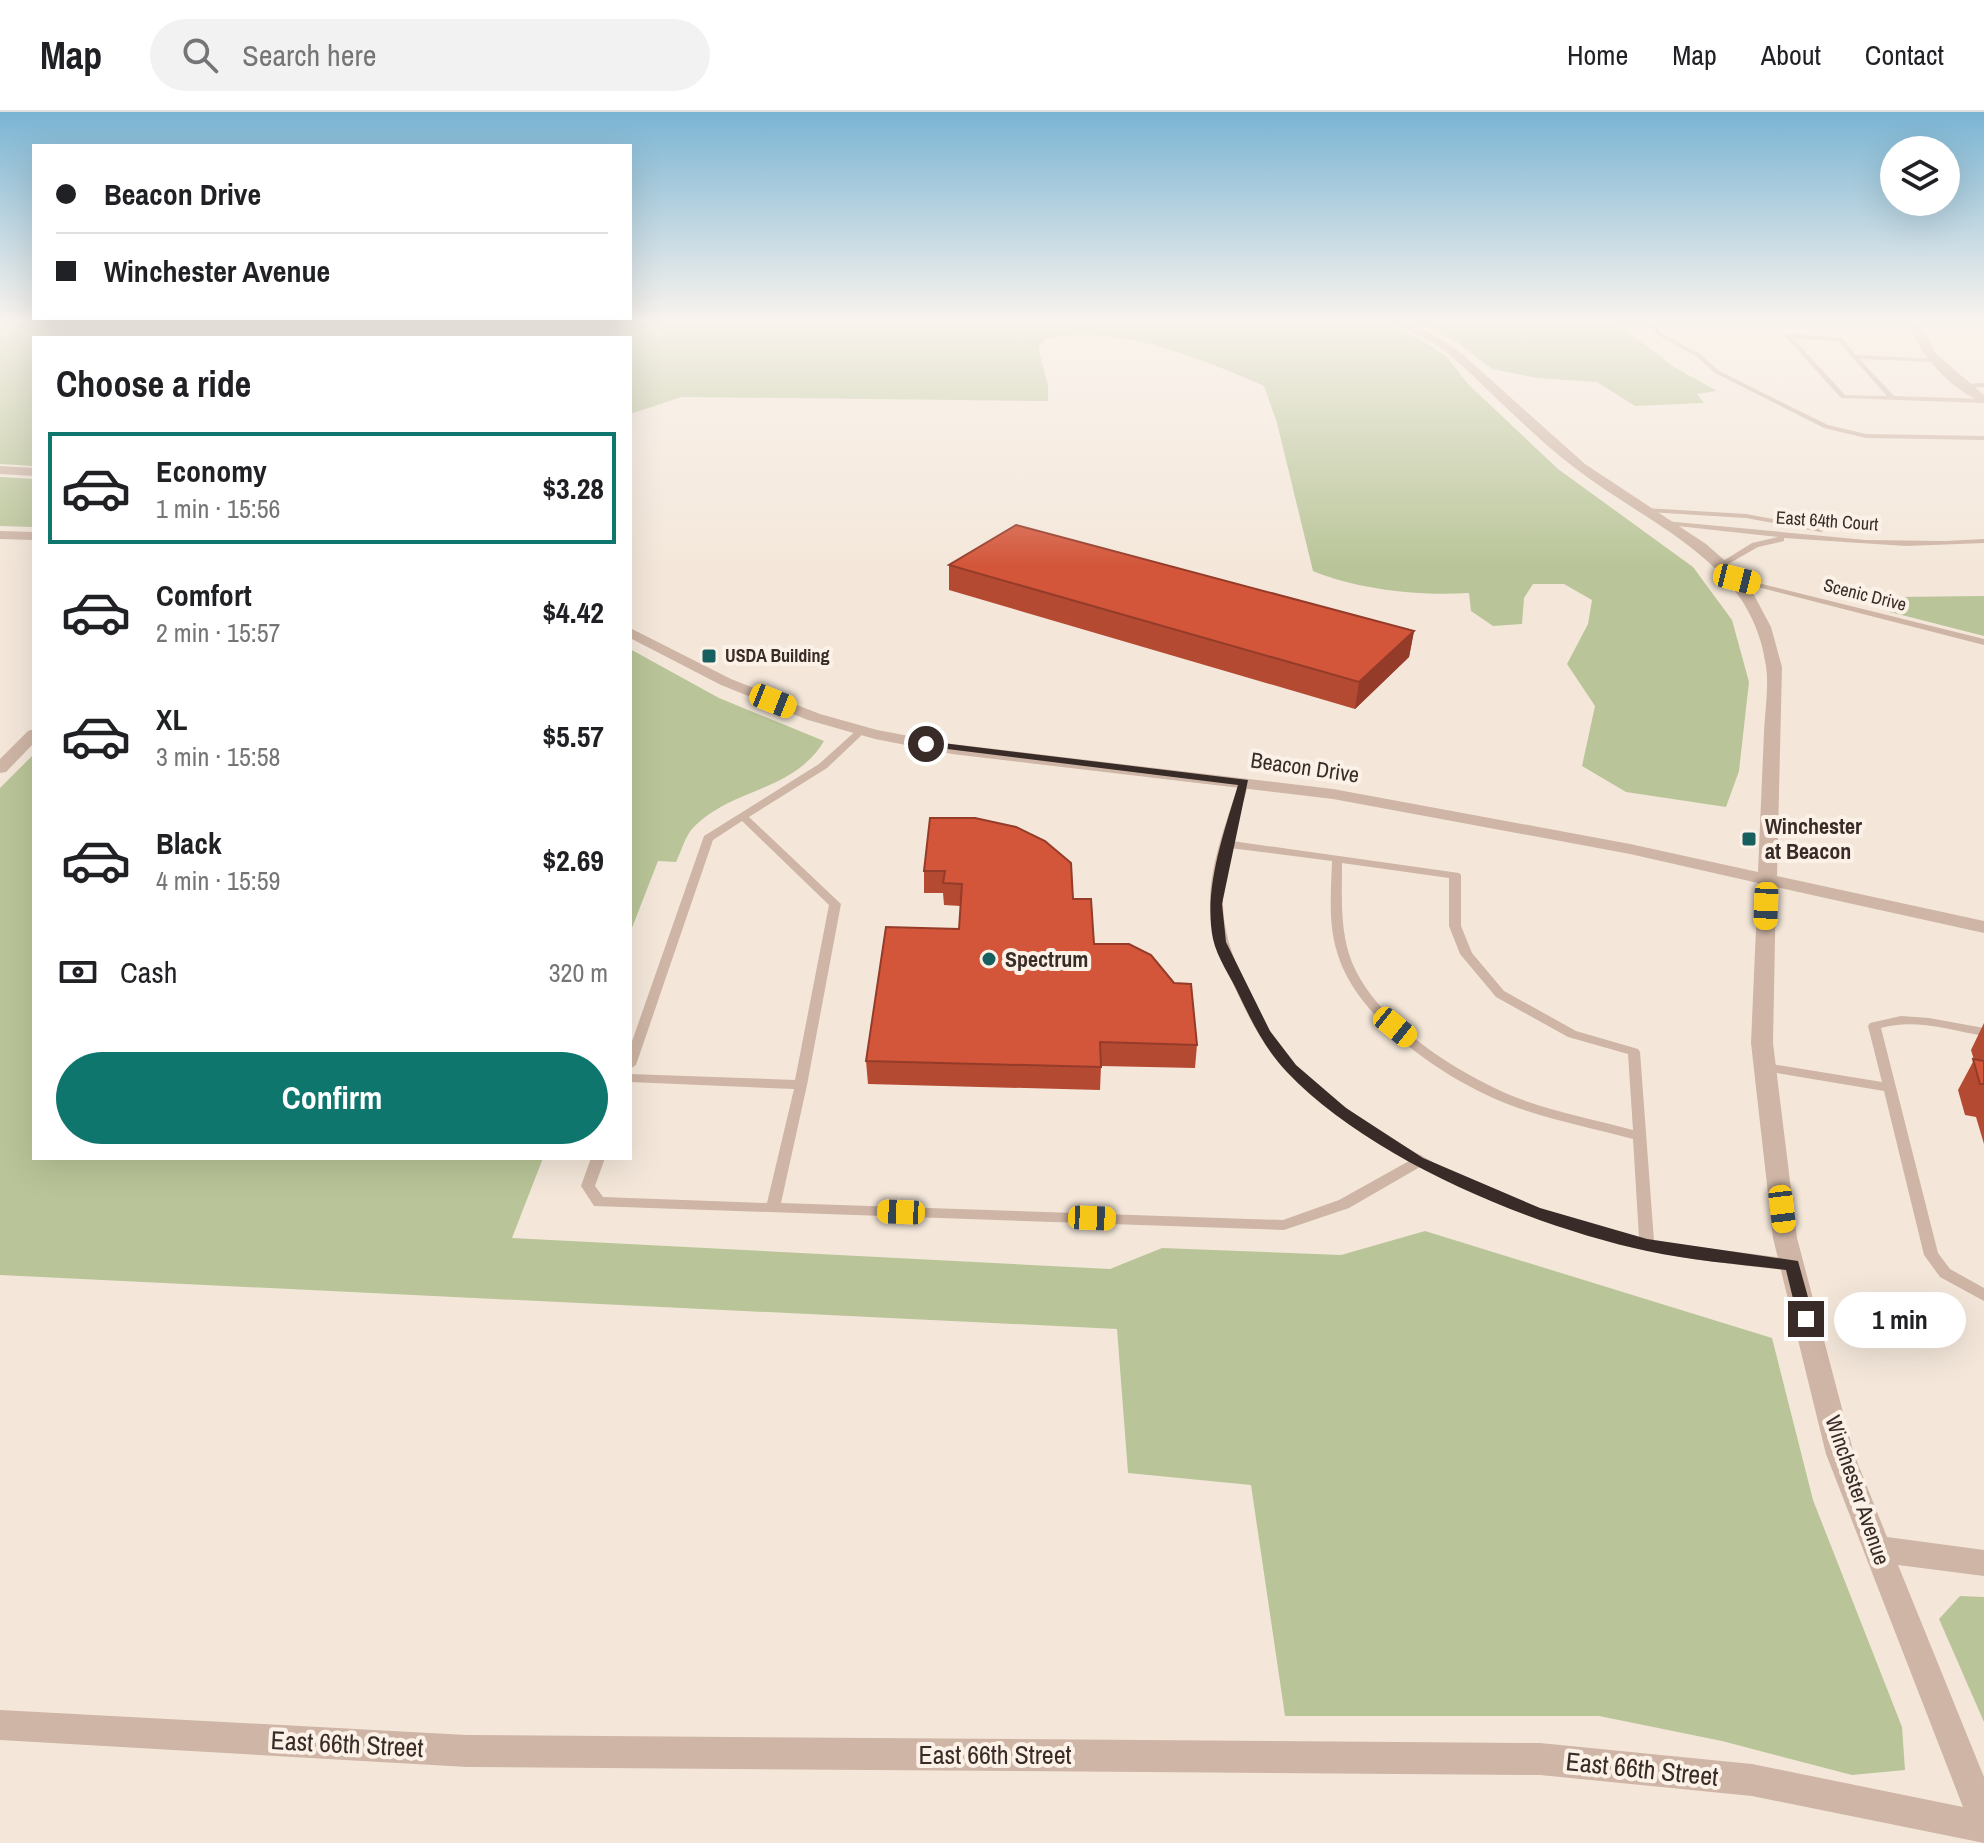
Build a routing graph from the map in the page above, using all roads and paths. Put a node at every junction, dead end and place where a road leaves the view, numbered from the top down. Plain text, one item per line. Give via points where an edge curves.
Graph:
1 (1511, 404) edge
2 (1780, 404) edge
3 (1984, 438) edge
4 (0, 470) edge
5 (32, 472) edge
6 (1648, 510) junction
7 (1668, 523) junction
8 (0, 535) edge
9 (32, 536) edge
10 (1828, 539) junction
11 (1984, 541) edge
12 (1899, 542) junction
13 (1723, 565) junction
14 (1737, 579) junction
15 (632, 633) edge
16 (1984, 642) edge
17 (862, 730) junction
18 (32, 736) edge
19 (0, 768) edge
20 (1244, 782) junction
21 (743, 817) junction
22 (1227, 844) junction
23 (1337, 858) junction
24 (1767, 879) junction
25 (1984, 927) edge
26 (1984, 1032) edge
27 (632, 1059) edge
28 (1765, 1067) junction
29 (632, 1078) edge
30 (801, 1085) junction
31 (1889, 1088) junction
32 (1639, 1136) junction
33 (597, 1160) edge
34 (1418, 1162) junction
35 (773, 1208) junction
36 (1647, 1245) junction
37 (1792, 1265) junction
38 (1984, 1295) edge
39 (1878, 1549) junction
40 (1984, 1563) edge
41 (0, 1725) edge
42 (1984, 1818) edge
43 (1984, 1828) edge

1 - 6 street, Winchester Avenue via 1580,466
2 - 3 lane via 1826,427 1866,436
4 - 5 street
6 - 7 street, Winchester Avenue
6 - 12 lane via 1746,516
7 - 10 lane, East 64th Court
7 - 13 street, Winchester Avenue
8 - 9 street
10 - 12 lane, East 64th Court
10 - 13 lane via 1766,542
11 - 12 lane, East 64th Court
13 - 14 street, Winchester Avenue
14 - 16 lane, Scenic Drive
14 - 24 street, Winchester Avenue via 1769,635 1774,667
15 - 17 street, Beacon Drive via 726,682
17 - 20 street, Beacon Drive via 952,749
17 - 21 lane via 823,766
18 - 19 street
20 - 22 lane
20 - 24 street, Beacon Drive via 1568,837
21 - 27 lane via 708,838
21 - 30 lane via 835,904
22 - 23 lane
22 - 34 lane via 1216,904 1220,942 1264,1032 1291,1068 1341,1111
23 - 32 lane via 1337,929 1348,967 1377,1012 1431,1056 1510,1100
23 - 32 lane via 1455,875 1455,926 1466,954 1500,994 1572,1034 1634,1052
24 - 25 street, Beacon Drive
24 - 28 street, Winchester Avenue
26 - 31 lane via 1912,1020 1874,1026
28 - 31 lane
28 - 37 street, Winchester Avenue
29 - 30 lane
30 - 35 lane
31 - 38 lane via 1931,1255 1945,1273
32 - 36 lane
33 - 35 lane via 588,1186 599,1202
34 - 35 lane via 1344,1204 1284,1225
34 - 36 lane via 1535,1212
36 - 37 lane
37 - 39 street, Winchester Avenue via 1840,1454
39 - 40 street
39 - 42 street, Winchester Avenue
41 - 43 street, East 66th Street via 467,1751 1540,1759 1752,1780

